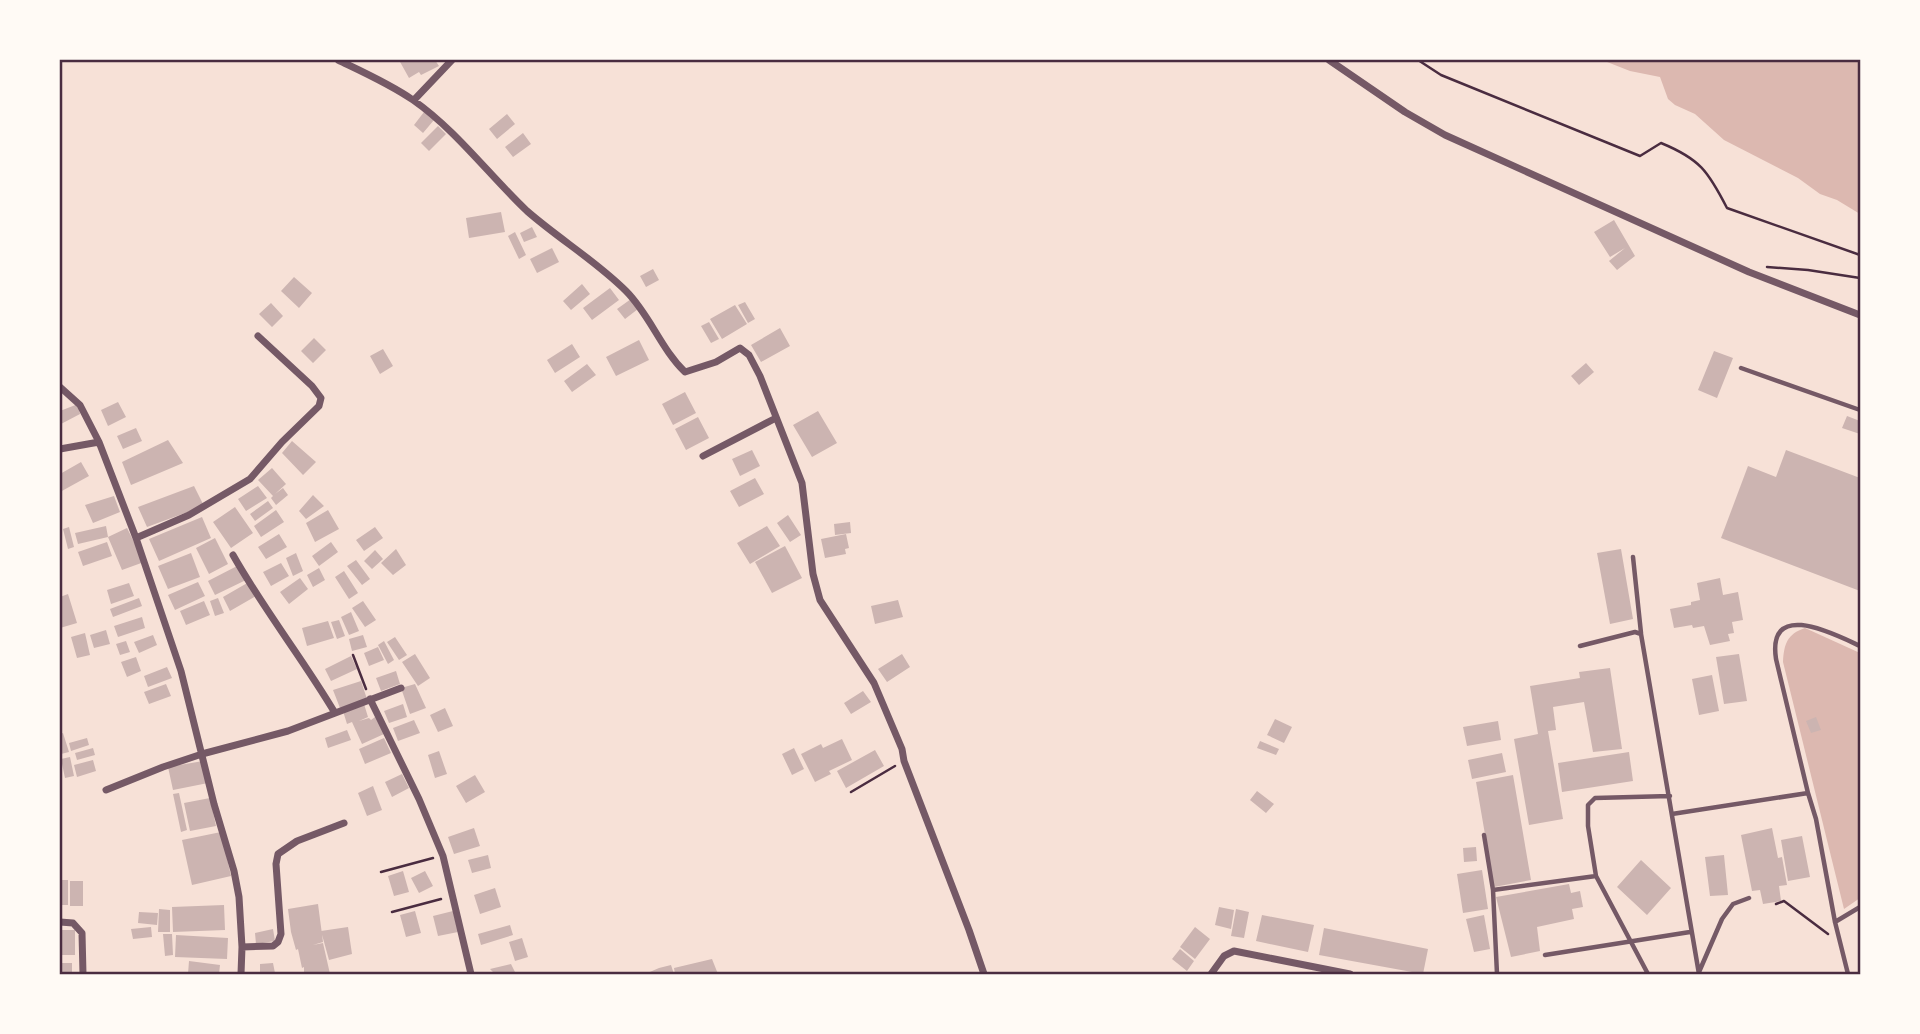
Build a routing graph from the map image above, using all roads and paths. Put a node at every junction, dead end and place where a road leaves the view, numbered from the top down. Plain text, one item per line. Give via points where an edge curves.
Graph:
1 (338, 60) edge
2 (452, 60) edge
3 (1329, 60) edge
4 (1418, 60) edge
5 (414, 100) junction
6 (1860, 255) edge
7 (1763, 267) dead end
8 (1860, 278) edge
9 (1860, 315) edge
10 (258, 337) dead end
11 (1741, 368) dead end
12 (60, 387) edge
13 (1860, 410) edge
14 (776, 418) junction
15 (99, 442) junction
16 (60, 449) edge
17 (703, 456) dead end
18 (136, 538) junction
19 (233, 555) dead end
20 (1633, 556) dead end
21 (1641, 634) junction
22 (1580, 646) dead end
23 (1860, 646) edge
24 (353, 656) dead end
25 (401, 688) dead end
26 (370, 699) junction
27 (335, 713) junction
28 (202, 754) junction
29 (904, 761) junction
30 (106, 790) dead end
31 (851, 792) dead end
32 (1808, 793) junction
33 (1670, 796) junction
34 (1672, 814) junction
35 (344, 823) dead end
36 (1484, 835) dead end
37 (443, 856) junction
38 (380, 872) dead end
39 (1595, 876) junction
40 (1493, 890) junction
41 (454, 896) junction
42 (1749, 898) dead end
43 (1776, 904) dead end
44 (1860, 907) edge
45 (392, 912) dead end
46 (60, 922) edge
47 (1835, 922) junction
48 (1690, 932) junction
49 (1630, 942) junction
50 (1840, 942) junction
51 (242, 947) junction
52 (1545, 955) dead end
53 (1307, 971) edge
54 (1698, 973) edge
55 (83, 975) edge
56 (241, 975) edge
57 (471, 975) edge
58 (984, 975) edge
59 (1210, 975) edge
60 (1350, 975) edge
61 (1497, 975) edge
62 (1648, 975) edge
63 (1848, 975) edge

1 - 5 street
2 - 5 street
3 - 9 street via 1446,135 1749,272
4 - 6 path via 1441,75 1640,156 1661,143 1686,153 1711,178 1727,208
5 - 14 street via 525,209 627,291 685,372 740,348 749,355
7 - 8 path
10 - 18 street via 312,386 321,398 319,406 250,479 189,515
11 - 13 lane
12 - 15 street via 80,405
14 - 17 street
14 - 29 street via 803,483 820,600 874,683
15 - 16 street
15 - 18 street
18 - 28 street via 181,671
19 - 27 street
20 - 21 lane
21 - 22 lane
21 - 33 lane
23 - 32 lane via 1812,625 1789,626 1774,640
24 - 26 path
25 - 26 street
26 - 27 street
26 - 37 street
27 - 28 street via 266,738
28 - 30 street
28 - 51 street via 234,870
29 - 31 path
29 - 58 street
32 - 34 lane
32 - 47 lane
33 - 34 lane
33 - 39 lane via 1590,801 1588,826
34 - 48 lane
35 - 51 street via 297,841 278,854 278,942
36 - 40 lane
37 - 38 path
37 - 41 street
39 - 40 lane
39 - 49 lane
40 - 61 lane
41 - 45 path
41 - 57 street
42 - 54 lane via 1733,904 1722,919
43 - 50 path via 1784,901
44 - 47 lane
46 - 55 street via 73,923 82,933
47 - 50 lane
48 - 49 lane
48 - 54 lane
49 - 52 lane
49 - 62 lane
50 - 63 lane
51 - 56 street
53 - 59 street via 1234,951 1224,956
53 - 60 street

